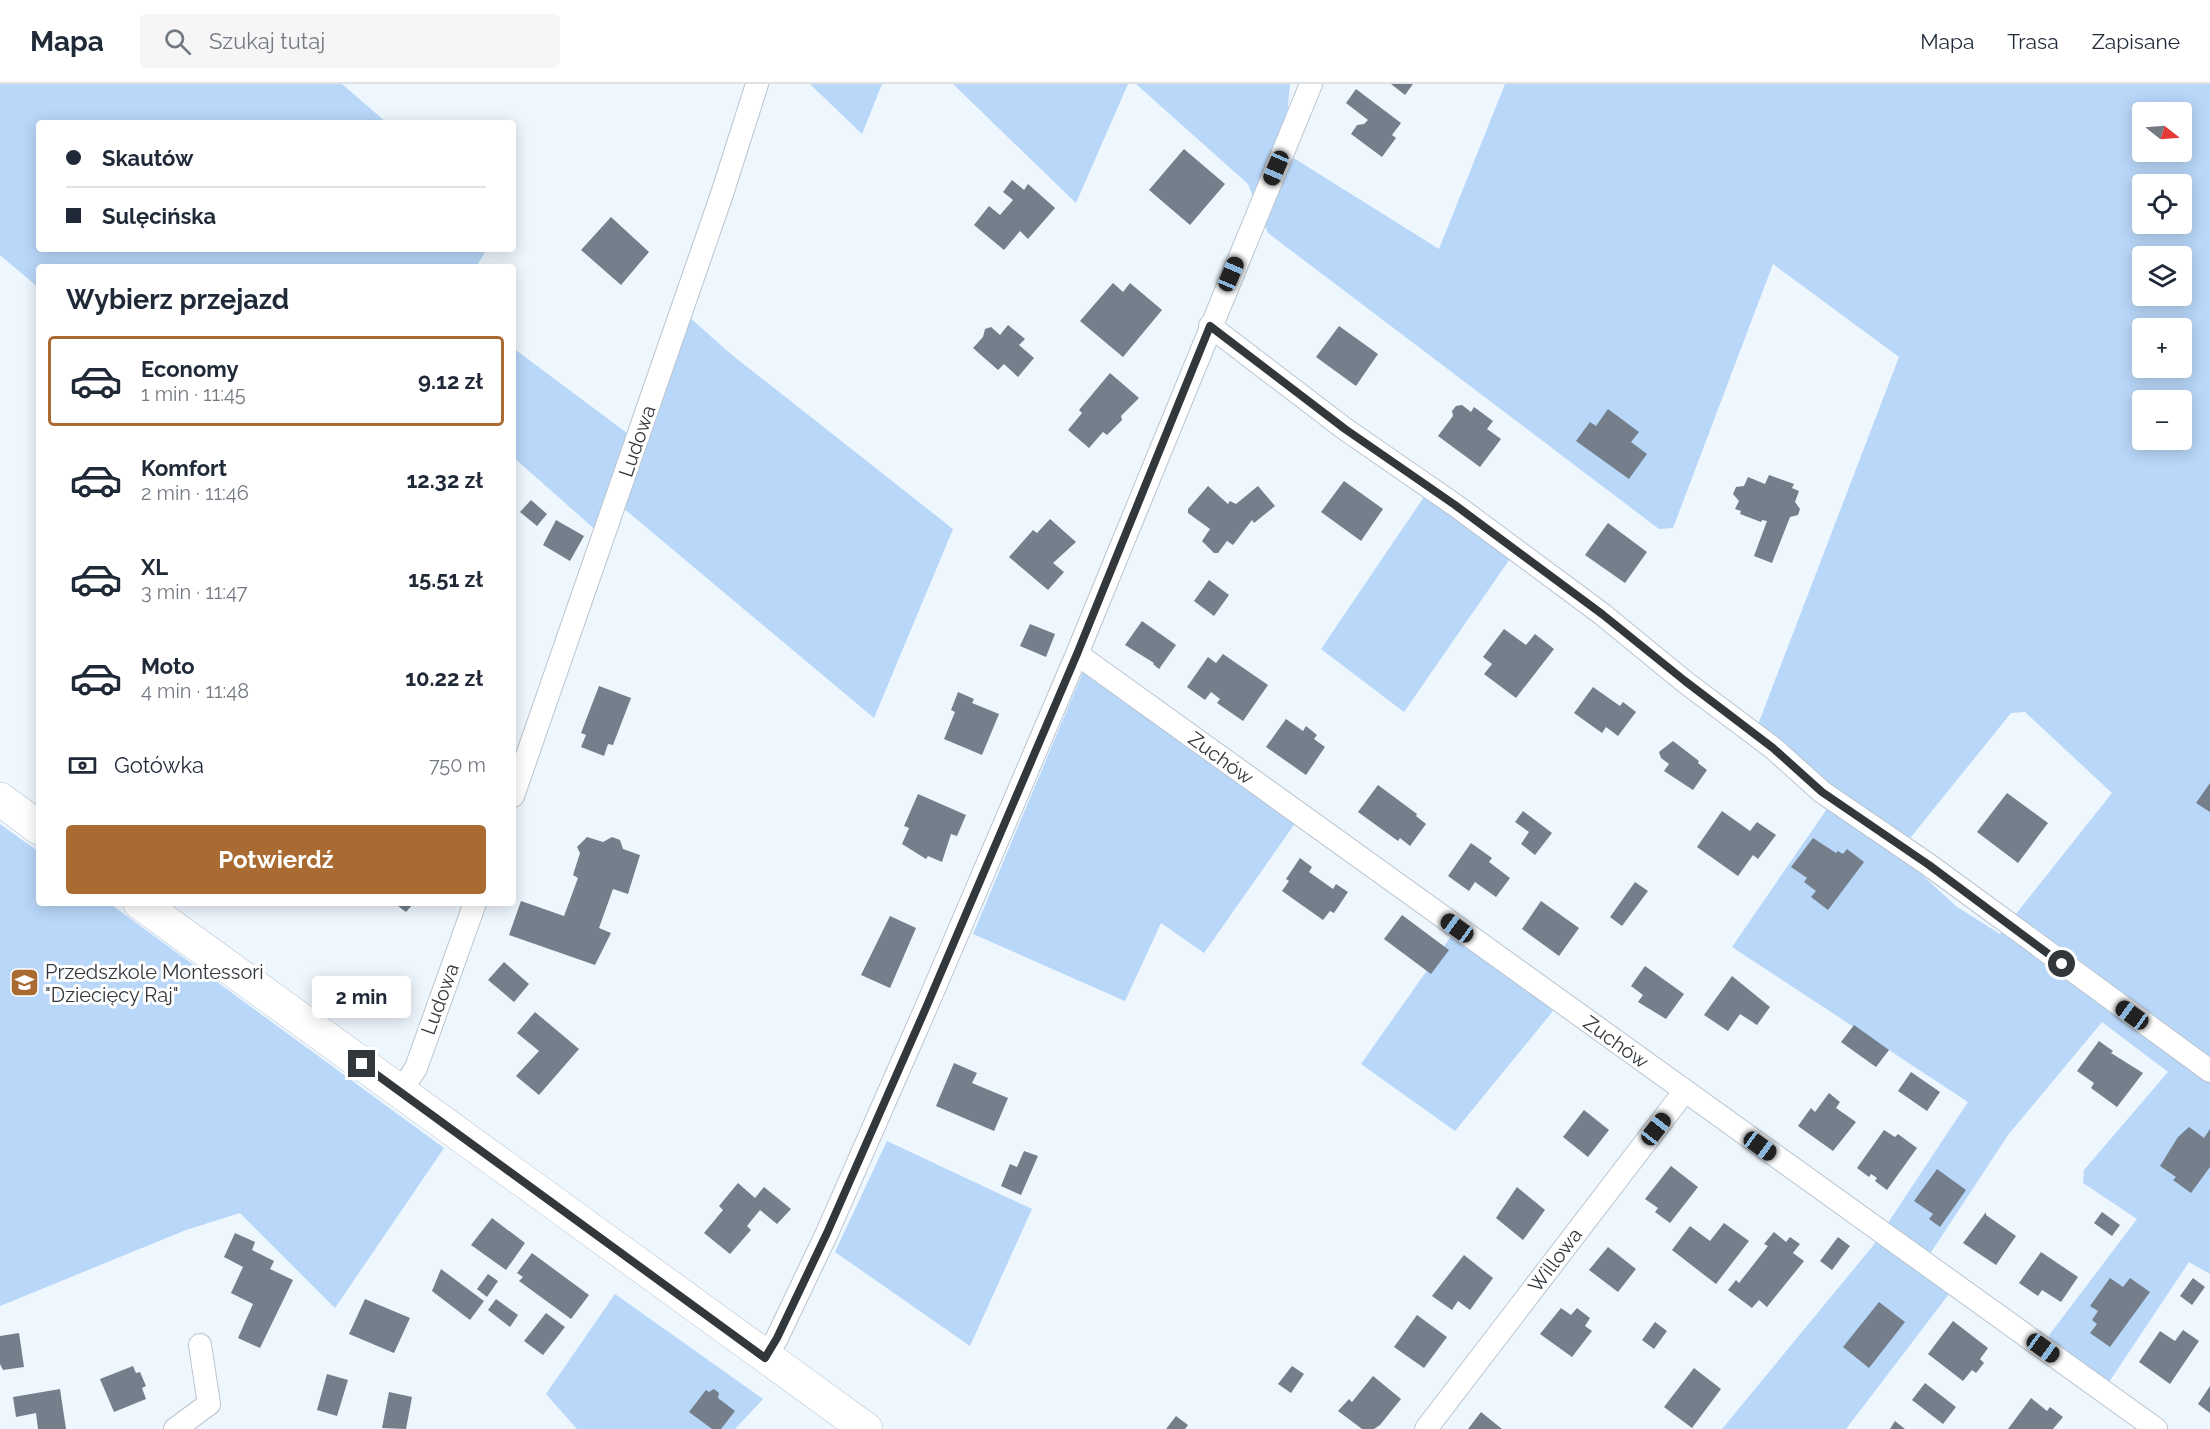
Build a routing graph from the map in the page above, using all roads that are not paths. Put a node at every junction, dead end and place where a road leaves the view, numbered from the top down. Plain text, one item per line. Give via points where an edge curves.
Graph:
1 (757, 84) edge
2 (1311, 84) edge
3 (1210, 326) junction
4 (1077, 654) junction
5 (516, 787) edge
6 (0, 799) edge
7 (36, 826) edge
8 (144, 906) edge
9 (474, 906) edge
10 (2210, 1071) edge
11 (401, 1091) junction
12 (1684, 1092) junction
13 (200, 1345) dead end
14 (765, 1358) junction
15 (175, 1429) edge
16 (866, 1429) edge
17 (1426, 1429) edge
18 (2156, 1429) edge

1 - 5 street, Ludowa
2 - 3 street
3 - 4 street
3 - 10 street via 1345,429 1602,614 1773,748 1822,792 1929,865
4 - 12 street, Zuchów
4 - 14 street via 831,1222
6 - 7 street
8 - 11 street
9 - 11 street, Ludowa via 416,1068
11 - 14 street
12 - 17 street, Willowa
12 - 18 street, Zuchów
13 - 15 street via 209,1404
14 - 16 street

